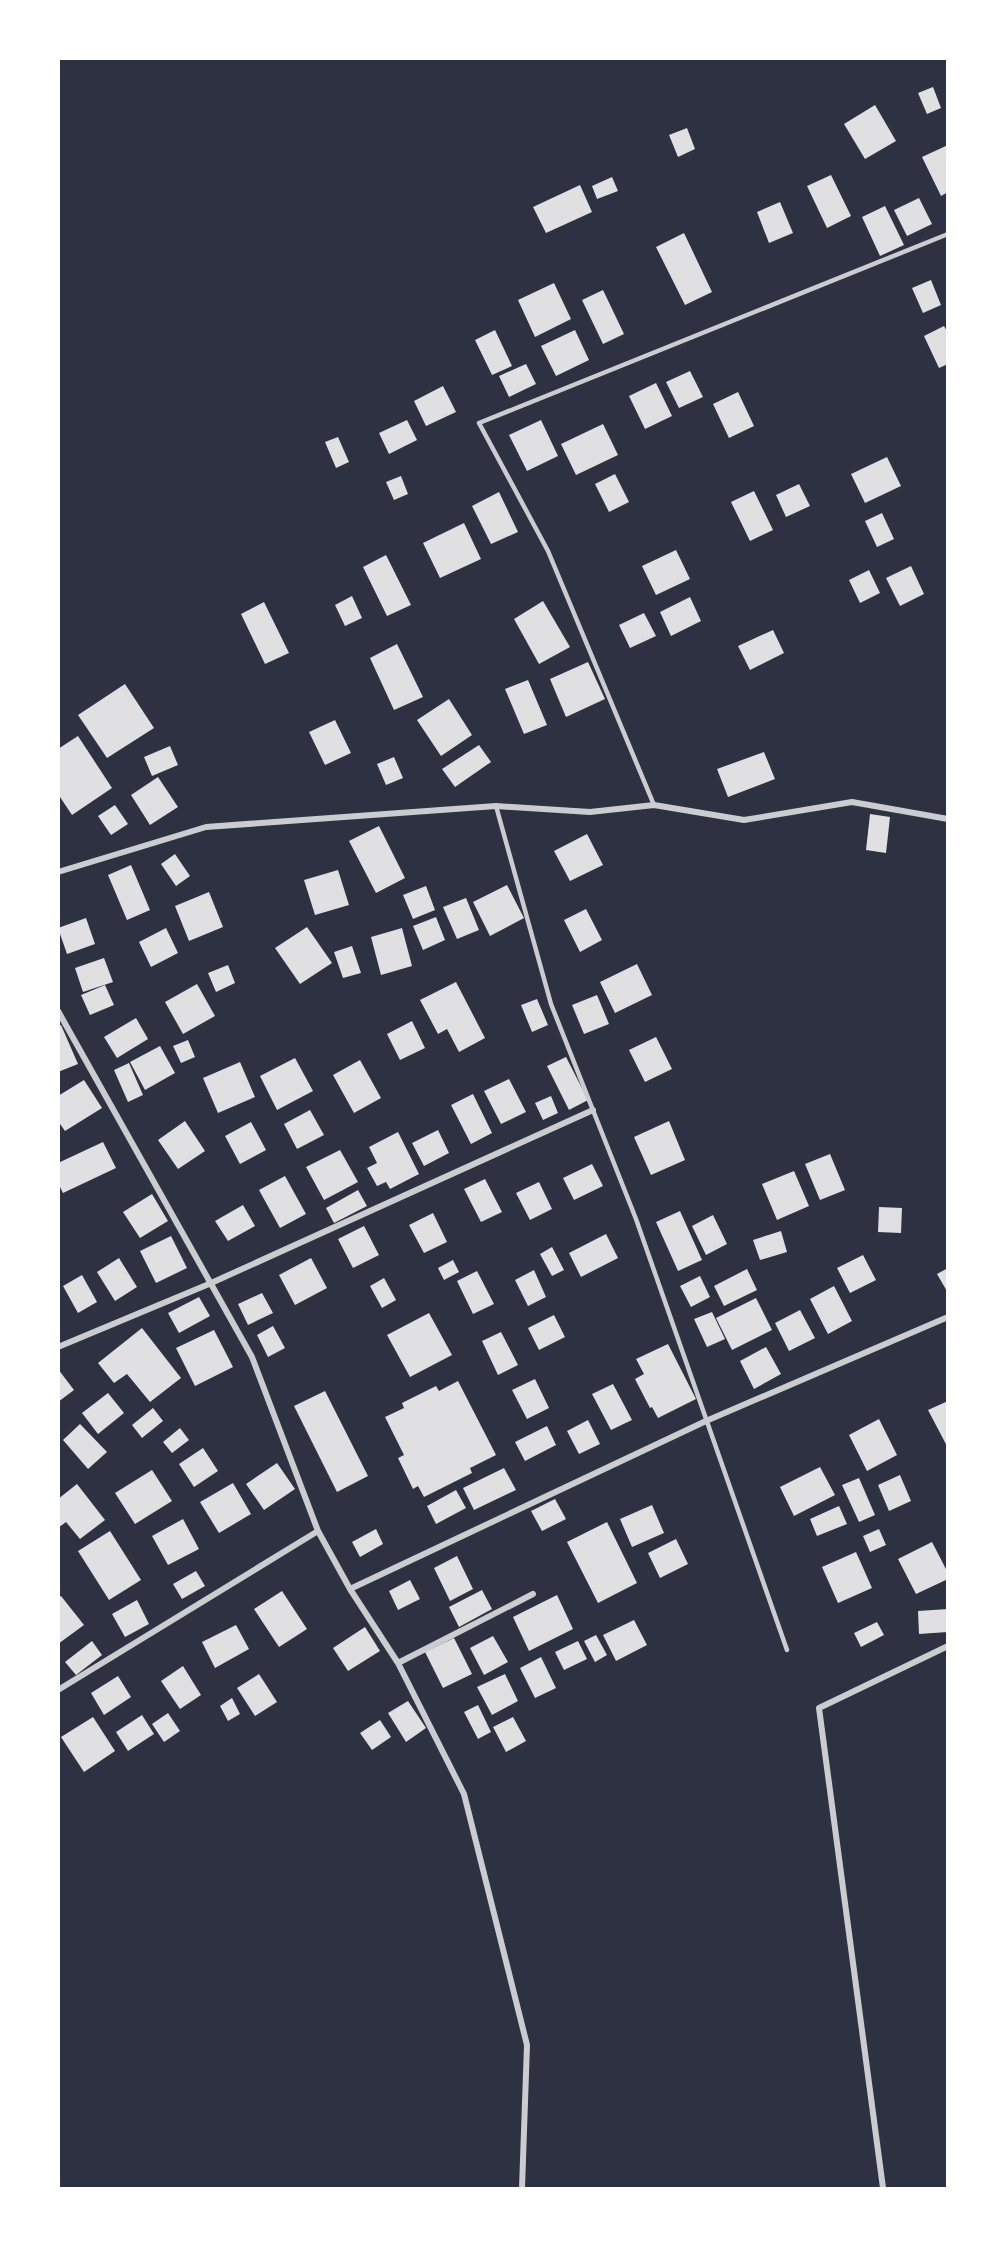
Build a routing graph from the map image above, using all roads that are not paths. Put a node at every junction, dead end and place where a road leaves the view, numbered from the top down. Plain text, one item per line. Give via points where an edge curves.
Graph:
1 (948, 234) edge
2 (654, 805) junction
3 (496, 806) junction
4 (948, 819) edge
5 (58, 872) edge
6 (58, 1011) edge
7 (593, 1110) junction
8 (209, 1284) junction
9 (948, 1317) edge
10 (58, 1347) edge
11 (706, 1421) junction
12 (318, 1531) junction
13 (350, 1589) junction
14 (533, 1594) dead end
15 (948, 1646) edge
16 (787, 1650) dead end
17 (398, 1663) junction
18 (58, 1690) edge
19 (522, 2188) edge
20 (883, 2188) edge

1 - 2 lane via 479,423 548,551
2 - 3 street via 590,812
2 - 4 street via 744,820 852,802
3 - 5 street via 206,827
3 - 7 lane via 550,1004
6 - 8 street
7 - 8 street
7 - 11 lane
8 - 10 street
8 - 12 street via 252,1357
9 - 11 street
11 - 13 street
11 - 16 lane
12 - 13 street
12 - 18 street
13 - 17 street
14 - 17 street
15 - 20 street via 819,1708
17 - 19 street via 464,1794 528,2045

